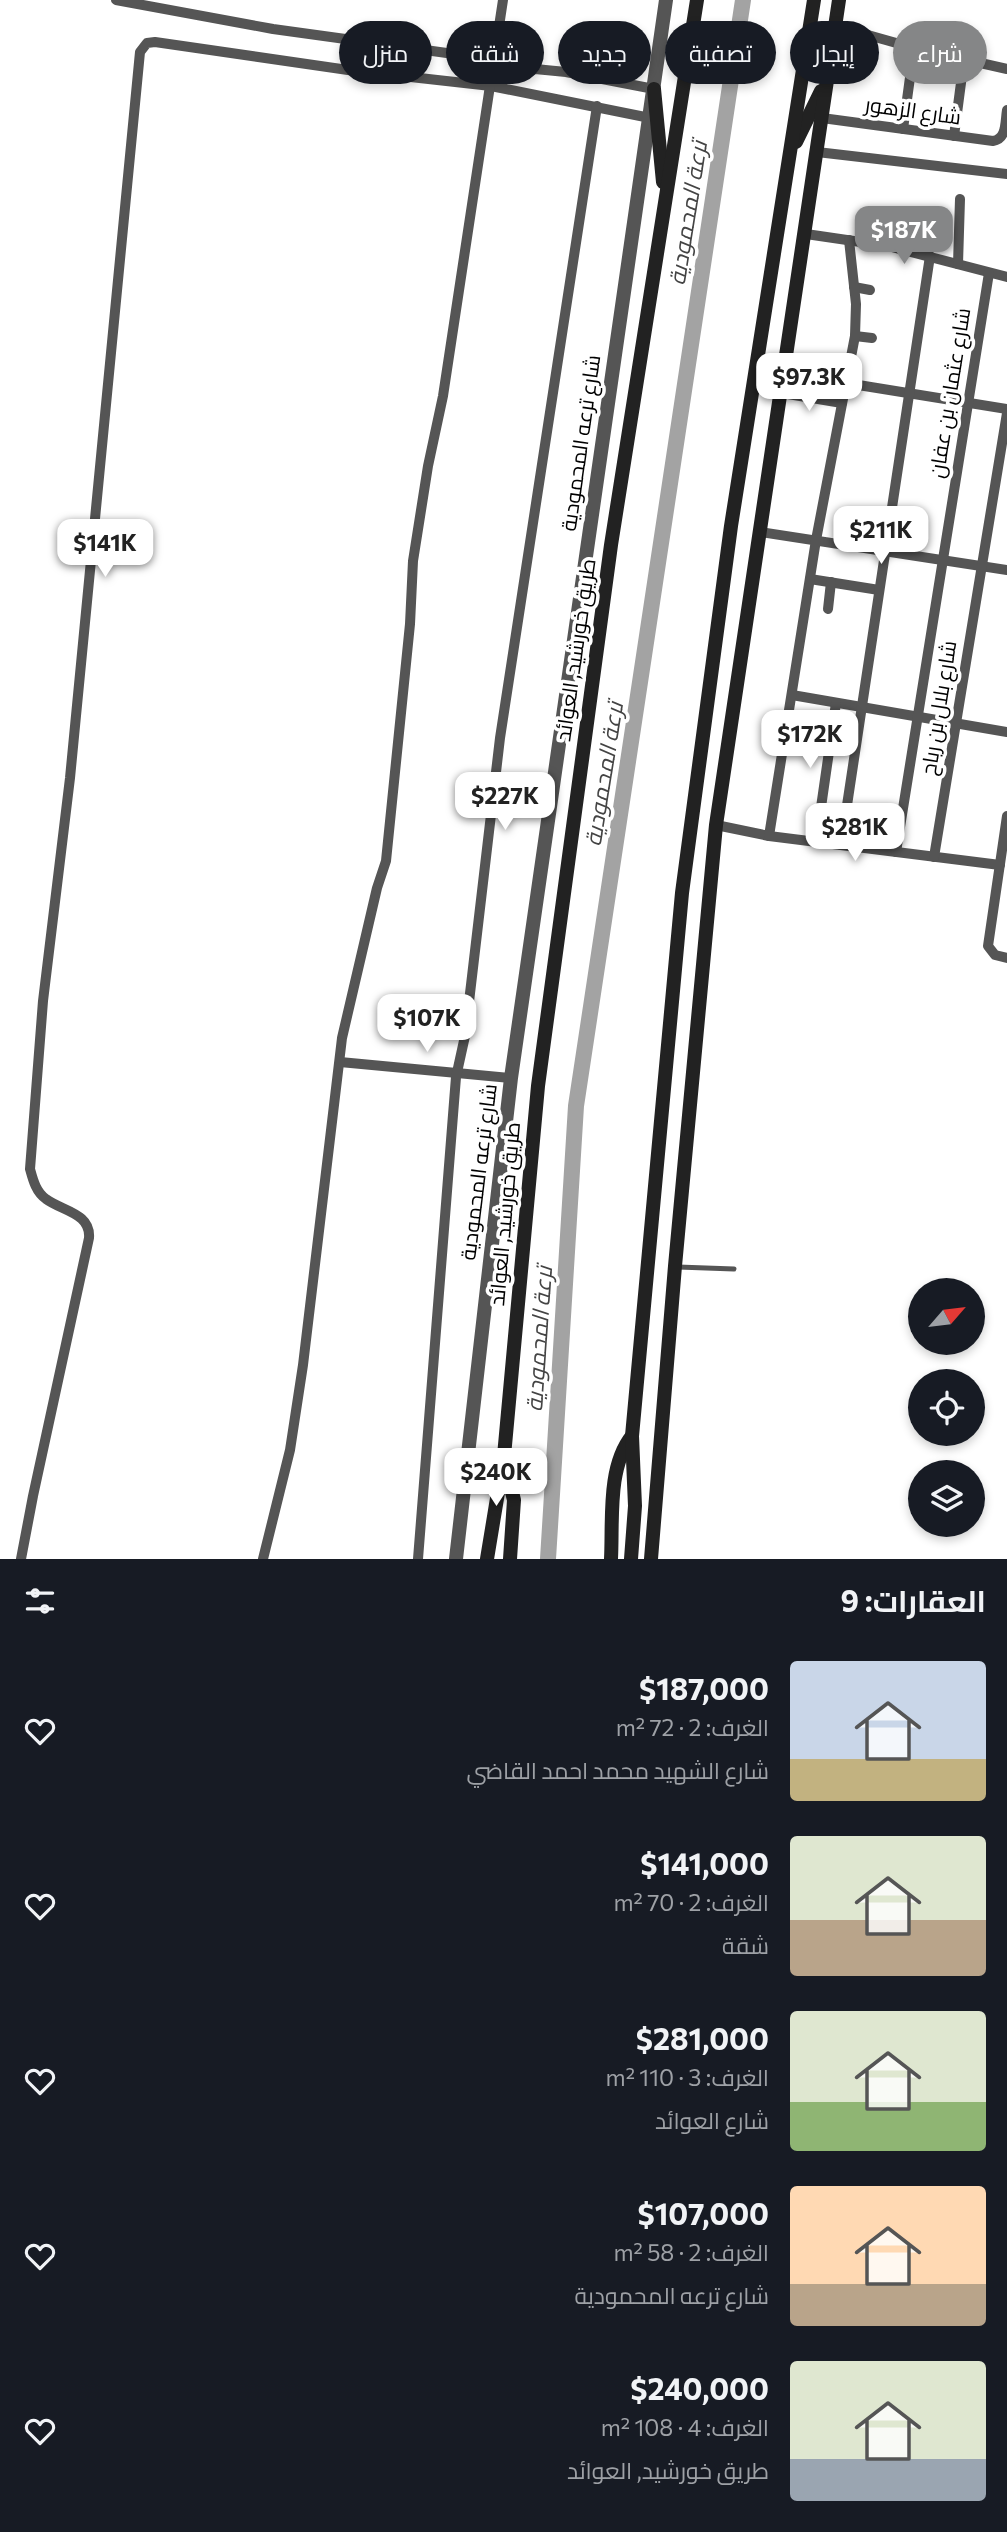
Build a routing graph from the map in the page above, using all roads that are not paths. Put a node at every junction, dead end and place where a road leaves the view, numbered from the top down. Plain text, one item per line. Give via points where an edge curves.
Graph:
1 (116, 0) edge
2 (503, 0) edge
3 (666, 0) edge
4 (697, 0) edge
5 (814, 0) edge
6 (839, 0) edge
7 (147, 2) edge
8 (500, 21) edge
9 (836, 21) edge
10 (446, 53) edge
11 (987, 65) edge
12 (1007, 69) edge
13 (544, 70) edge
14 (824, 84) edge
15 (827, 84) edge
16 (909, 84) edge
17 (961, 84) edge
18 (491, 86) junction
19 (654, 89) junction
20 (597, 106) junction
21 (1007, 110) edge
22 (650, 118) junction
23 (821, 118) junction
24 (903, 129) junction
25 (954, 136) junction
26 (817, 152) junction
27 (789, 156) junction
28 (1007, 174) edge
29 (960, 199) dead end
30 (665, 204) junction
31 (806, 234) junction
32 (849, 240) junction
33 (929, 256) junction
34 (958, 264) junction
35 (989, 273) junction
36 (1007, 277) edge
37 (854, 287) junction
38 (870, 290) dead end
39 (855, 335) junction
40 (872, 338) dead end
41 (846, 383) junction
42 (782, 393) junction
43 (909, 393) junction
44 (842, 403) junction
45 (968, 403) junction
46 (1007, 411) edge
47 (760, 532) junction
48 (817, 540) junction
49 (885, 551) junction
50 (943, 560) junction
51 (982, 566) junction
52 (1007, 570) edge
53 (810, 579) junction
54 (831, 582) junction
55 (879, 590) junction
56 (828, 609) dead end
57 (792, 695) junction
58 (836, 703) junction
59 (862, 707) junction
60 (918, 717) junction
61 (956, 724) junction
62 (1007, 732) edge
63 (1007, 816) edge
64 (716, 825) junction
65 (769, 836) junction
66 (1005, 840) edge
67 (816, 842) junction
68 (841, 845) junction
69 (897, 852) junction
70 (934, 857) junction
71 (1000, 865) junction
72 (1007, 958) edge
73 (340, 1062) junction
74 (457, 1072) junction
75 (511, 1078) junction
76 (675, 1266) junction
77 (734, 1269) dead end
78 (632, 1436) junction
79 (504, 1456) junction
80 (21, 1559) edge
81 (264, 1559) edge
82 (418, 1559) edge
83 (456, 1559) edge
84 (487, 1559) edge
85 (510, 1559) edge
86 (611, 1559) edge
87 (631, 1559) edge
88 (651, 1559) edge

1 - 7 street
2 - 8 street
3 - 19 street, شارع ترعه المحمودية
4 - 30 main road, طريق خورشيد, العوائد
5 - 27 main road
6 - 9 main road
7 - 10 street via 273,29
11 - 12 street
13 - 19 street
14 - 27 main road
15 - 23 main road
16 - 24 street
17 - 25 street
18 - 20 street
18 - 73 street via 413,561 386,861
18 - 80 street via 155,42 147,43 140,52 70,778 43,1001 30,1169 38,1191 85,1222 89,1238
19 - 22 street, شارع ترعه المحمودية
19 - 30 main road
20 - 22 street
20 - 74 street via 512,656
21 - 25 street, شارع الزهور via 999,140
22 - 75 street, شارع ترعه المحمودية
23 - 24 street, شارع الزهور
23 - 26 main road
24 - 25 street, شارع الزهور
26 - 28 street
26 - 31 main road
27 - 78 main road via 729,539 683,880
29 - 34 street
30 - 79 main road, طريق خورشيد, العوائد via 611,545 540,1072
31 - 32 street
31 - 42 main road
32 - 33 street
32 - 37 street
33 - 34 street
33 - 43 street
34 - 35 street
35 - 36 street
35 - 45 street, شارع عثمان بن عفان
37 - 38 street
37 - 39 street
39 - 40 street
39 - 41 street
41 - 43 street
41 - 44 street
42 - 44 street
42 - 47 main road
43 - 45 street
43 - 49 street
44 - 48 street
45 - 46 street
45 - 50 street, شارع عثمان بن عفان
46 - 51 street, شارع بلال بن رباح
47 - 48 street
47 - 64 main road
48 - 49 street
48 - 53 street
49 - 50 street
49 - 55 street
50 - 51 street
50 - 60 street, شارع عثمان بن عفان
51 - 52 street
51 - 61 street, شارع بلال بن رباح
53 - 54 street
53 - 57 street
54 - 55 street
54 - 56 street
55 - 59 street
57 - 58 street
57 - 65 street
58 - 59 street
58 - 67 street
59 - 60 street
59 - 68 street
60 - 61 street
60 - 69 street, شارع عثمان بن عفان
61 - 62 street
61 - 70 street, شارع بلال بن رباح
63 - 66 street
64 - 65 street
64 - 76 main road
65 - 67 street
66 - 71 street
67 - 68 street
68 - 69 street
69 - 70 street
70 - 71 street
71 - 72 street via 988,946 995,955
73 - 74 street
73 - 81 street via 294,1426
74 - 75 street
74 - 82 street
75 - 83 street, شارع ترعه المحمودية
76 - 77 lane
76 - 88 main road
78 - 86 main road via 620,1452 615,1470
78 - 87 main road via 635,1506
79 - 84 main road, طريق خورشيد, العوائد
79 - 85 main road via 514,1500

